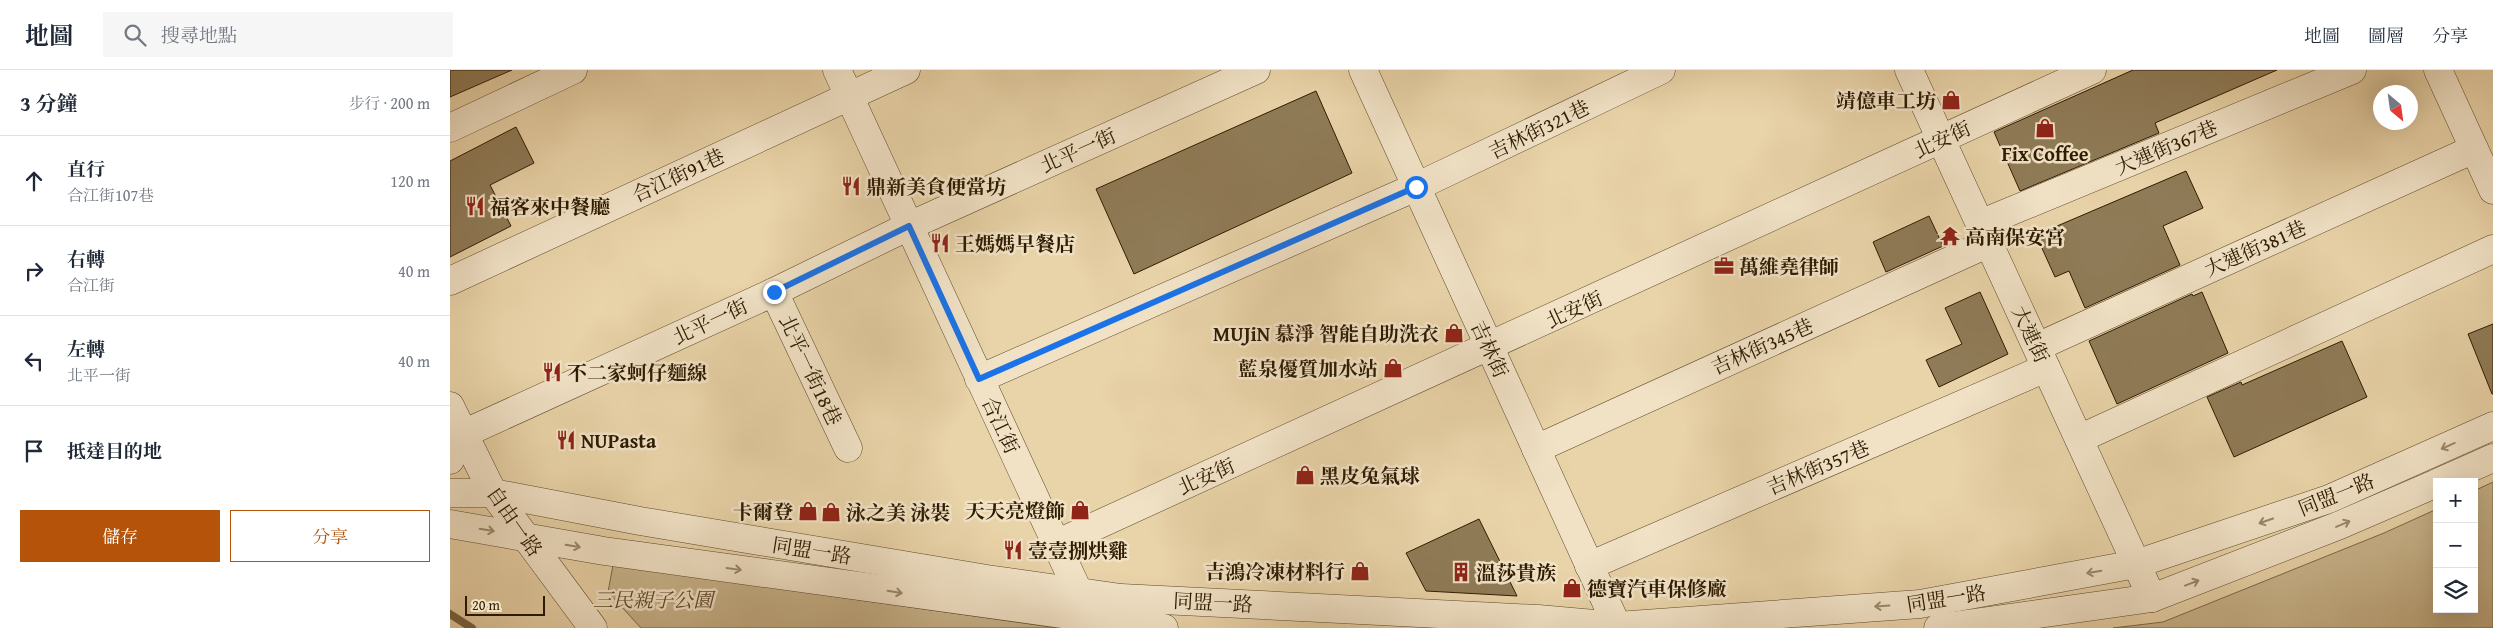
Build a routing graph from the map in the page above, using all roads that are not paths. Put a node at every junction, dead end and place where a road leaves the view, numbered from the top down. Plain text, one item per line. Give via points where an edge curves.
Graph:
1 (573, 70) edge
2 (838, 70) edge
3 (906, 70) edge
4 (1256, 70) edge
5 (1362, 70) edge
6 (1661, 70) edge
7 (1909, 70) edge
8 (2092, 70) edge
9 (2352, 70) edge
10 (2438, 70) edge
11 (850, 96) junction
12 (450, 128) edge
13 (1941, 139) junction
14 (2474, 149) junction
15 (1416, 187) junction
16 (2493, 190) edge
17 (909, 226) junction
18 (1985, 234) junction
19 (2493, 249) edge
20 (450, 281) edge
21 (774, 292) junction
22 (1490, 348) junction
23 (2042, 357) junction
24 (979, 379) junction
25 (450, 406) edge
26 (2493, 426) edge
27 (463, 434) junction
28 (2079, 440) junction
29 (848, 448) dead end
30 (1536, 449) junction
31 (2493, 458) edge
32 (450, 460) edge
33 (2447, 478) edge
34 (2433, 484) edge
35 (450, 492) edge
36 (493, 493) junction
37 (450, 524) edge
38 (525, 537) junction
39 (1056, 544) junction
40 (2136, 564) junction
41 (1589, 566) junction
42 (1078, 592) junction
43 (2152, 598) junction
44 (1090, 617) junction
45 (1617, 627) edge
46 (593, 628) edge
47 (1164, 628) edge
48 (1938, 628) edge

1 - 12 street
2 - 11 street, 合江街
3 - 11 street, 合江街91巷
4 - 17 street, 北平一街
5 - 15 street, 吉林街
6 - 15 street, 吉林街321巷
7 - 13 street, 大連街
8 - 13 street, 北安街
9 - 18 street, 大連街367巷
10 - 14 street
11 - 17 street, 合江街
11 - 20 street, 合江街91巷
13 - 18 street, 大連街
13 - 22 street, 北安街
14 - 16 street
14 - 23 street, 大連街381巷
15 - 22 street, 吉林街
15 - 24 street, 吉林街321巷
17 - 21 street, 北平一街
17 - 24 street, 合江街
18 - 23 street, 大連街
18 - 30 street, 吉林街345巷
19 - 28 street
21 - 27 street, 北平一街
21 - 29 street, 北平一街18巷
22 - 30 street, 吉林街
22 - 39 street, 北安街
23 - 28 street, 大連街
23 - 41 street, 吉林街357巷
24 - 39 street, 合江街
25 - 27 street, 自由一路
26 -> 40 street, 同盟一路 via 2329,499
27 - 32 street
27 - 36 street, 自由一路
28 - 40 street, 大連街
30 - 41 street, 吉林街
31 - 33 street, 同盟一路
43 -> 34 street, 同盟一路 via 2340,525
35 - 36 street, 同盟一路
36 - 38 street, 自由一路
36 - 42 street, 同盟一路 via 640,521
37 -> 38 street, 同盟一路
38 -> 44 street, 同盟一路 via 935,598
38 - 46 street, 自由一路
39 - 42 street, 合江街
40 - 43 street, 大連街
40 -> 45 street, 同盟一路 via 1920,604
41 - 45 street, 吉林街
42 - 44 street, 合江街
42 - 45 street, 同盟一路 via 1121,598 1538,619
43 - 48 street, 同盟一路
44 - 47 street, 同盟一路

